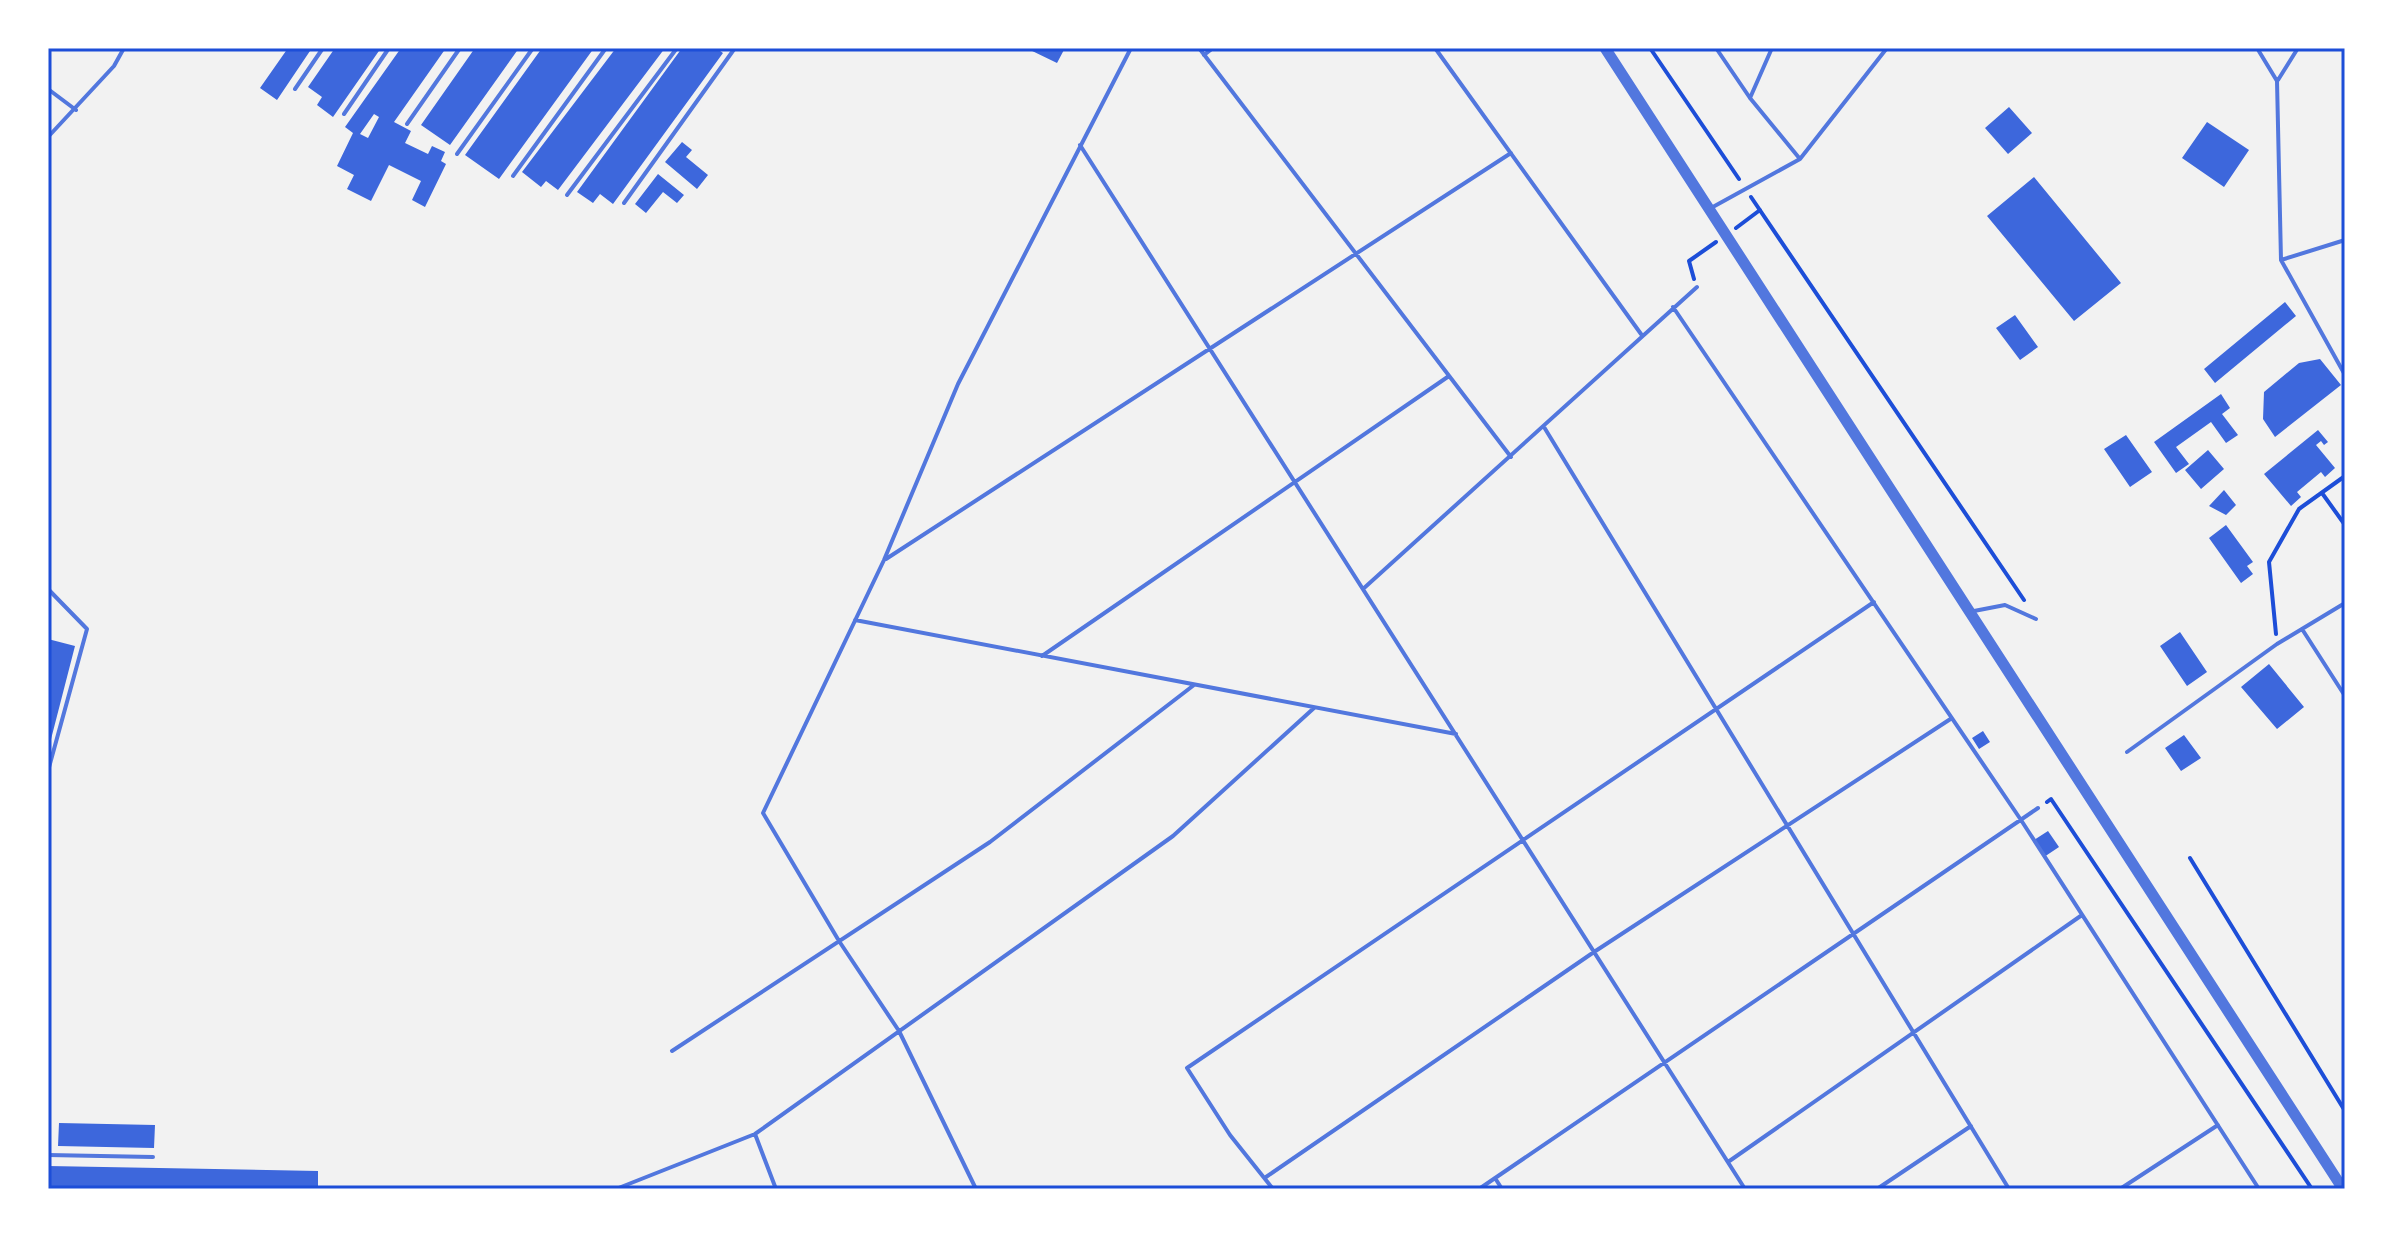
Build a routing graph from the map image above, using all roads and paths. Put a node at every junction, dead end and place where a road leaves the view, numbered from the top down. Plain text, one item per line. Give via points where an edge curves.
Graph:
1 (124, 48) edge
2 (323, 48) edge
3 (389, 48) edge
4 (460, 48) edge
5 (533, 48) edge
6 (606, 48) edge
7 (677, 48) edge
8 (735, 48) edge
9 (1131, 48) edge
10 (1199, 48) edge
11 (1213, 48) edge
12 (1435, 48) edge
13 (1605, 48) edge
14 (1650, 48) edge
15 (1716, 48) edge
16 (1772, 48) edge
17 (1887, 48) edge
18 (2257, 48) edge
19 (2298, 48) edge
20 (1204, 55) junction
21 (2277, 81) junction
22 (48, 89) edge
23 (295, 89) dead end
24 (1750, 98) junction
25 (76, 110) junction
26 (344, 114) dead end
27 (407, 124) dead end
28 (48, 137) edge
29 (1080, 145) junction
30 (1511, 153) junction
31 (457, 154) dead end
32 (1800, 159) junction
33 (513, 176) dead end
34 (1746, 189) junction
35 (567, 195) dead end
36 (624, 203) dead end
37 (1709, 209) junction
38 (2345, 240) edge
39 (1356, 254) junction
40 (2281, 260) junction
41 (1689, 261) dead end
42 (1697, 287) joint
43 (1673, 307) junction
44 (1641, 334) junction
45 (1210, 349) junction
46 (2345, 375) edge
47 (1449, 376) junction
48 (1544, 427) junction
49 (1511, 457) junction
50 (2345, 476) edge
51 (1295, 483) junction
52 (2322, 493) junction
53 (2345, 525) edge
54 (884, 560) junction
55 (48, 589) edge
56 (1363, 589) junction
57 (1874, 602) junction
58 (2345, 603) edge
59 (1969, 612) junction
60 (2036, 619) joint
61 (855, 620) junction
62 (2302, 629) junction
63 (2277, 644) junction
64 (1042, 656) junction
65 (1194, 685) junction
66 (2345, 696) edge
67 (1314, 708) junction
68 (1716, 709) junction
69 (1952, 718) junction
70 (1456, 734) junction
71 (2127, 752) dead end
72 (48, 771) edge
73 (2051, 799) dead end
74 (2038, 808) dead end
75 (2021, 820) junction
76 (1787, 826) junction
77 (1523, 840) junction
78 (2190, 858) dead end
79 (2082, 915) junction
80 (1853, 934) junction
81 (839, 941) junction
82 (1594, 952) junction
83 (899, 1031) junction
84 (1913, 1032) junction
85 (672, 1051) dead end
86 (1665, 1062) junction
87 (2345, 1111) edge
88 (2218, 1125) junction
89 (1971, 1126) junction
90 (755, 1134) junction
91 (48, 1155) edge
92 (153, 1157) dead end
93 (1728, 1162) junction
94 (1265, 1177) junction
95 (1495, 1178) junction
96 (616, 1189) edge
97 (776, 1189) edge
98 (976, 1189) edge
99 (1273, 1189) edge
100 (1479, 1189) edge
101 (1502, 1189) edge
102 (1745, 1189) edge
103 (1877, 1189) edge
104 (2009, 1189) edge
105 (2120, 1189) edge
106 (2259, 1189) edge
107 (2312, 1189) edge
108 (2343, 1189) edge

1 - 25 lane
2 - 23 lane
3 - 26 lane
4 - 27 lane
5 - 31 lane
6 - 33 lane
7 - 35 lane
8 - 36 lane
9 - 29 lane
10 - 20 lane
11 - 20 lane
12 - 30 lane
13 - 37 street
14 - 34 path
15 - 24 lane
16 - 24 lane
17 - 32 lane
18 - 21 lane
19 - 21 lane
20 - 39 lane
21 - 40 lane
22 - 25 lane
24 - 32 lane
25 - 28 lane
29 - 45 lane
29 - 54 lane via 958,384
30 - 39 lane
30 - 44 lane
32 - 34 lane
34 - 37 lane
34 - 60 path
37 - 59 street
38 - 40 lane
39 - 45 lane
39 - 47 lane
40 - 46 lane
41 - 42 path
42 - 43 lane
43 - 44 lane
43 - 57 lane
44 - 48 lane
45 - 51 lane
45 - 54 lane
47 - 49 lane
47 - 51 lane
48 - 49 lane
48 - 68 lane
49 - 56 lane
50 - 52 path
51 - 56 lane
51 - 64 lane
52 - 53 path
52 - 63 path via 2299,509 2269,562
54 - 61 lane
55 - 72 lane via 87,629
56 - 70 lane
57 - 68 lane
57 - 69 lane
58 - 62 lane
59 - 60 lane via 2005,605
59 - 108 street
61 - 64 lane
61 - 81 lane via 763,813
62 - 63 lane
62 - 66 lane
63 - 71 lane
64 - 65 lane
65 - 67 lane
65 - 81 lane via 990,842
67 - 70 lane
67 - 83 lane via 1173,836
68 - 76 lane
68 - 77 lane
69 - 75 lane
69 - 76 lane
70 - 77 lane
73 - 107 path
74 - 75 lane
75 - 79 lane
75 - 80 lane
76 - 80 lane
76 - 82 lane
77 - 82 lane
77 - 94 lane via 1187,1068 1230,1135
78 - 87 path
79 - 84 lane
79 - 88 lane
80 - 84 lane
80 - 86 lane
81 - 83 lane
81 - 85 lane
82 - 86 lane
82 - 94 lane
83 - 90 lane
83 - 98 lane
84 - 89 lane
84 - 93 lane
86 - 93 lane
86 - 95 lane
88 - 105 lane
88 - 106 lane
89 - 103 lane
89 - 104 lane
90 - 96 lane
90 - 97 lane
91 - 92 lane
93 - 102 lane
94 - 99 lane
95 - 100 lane
95 - 101 lane

